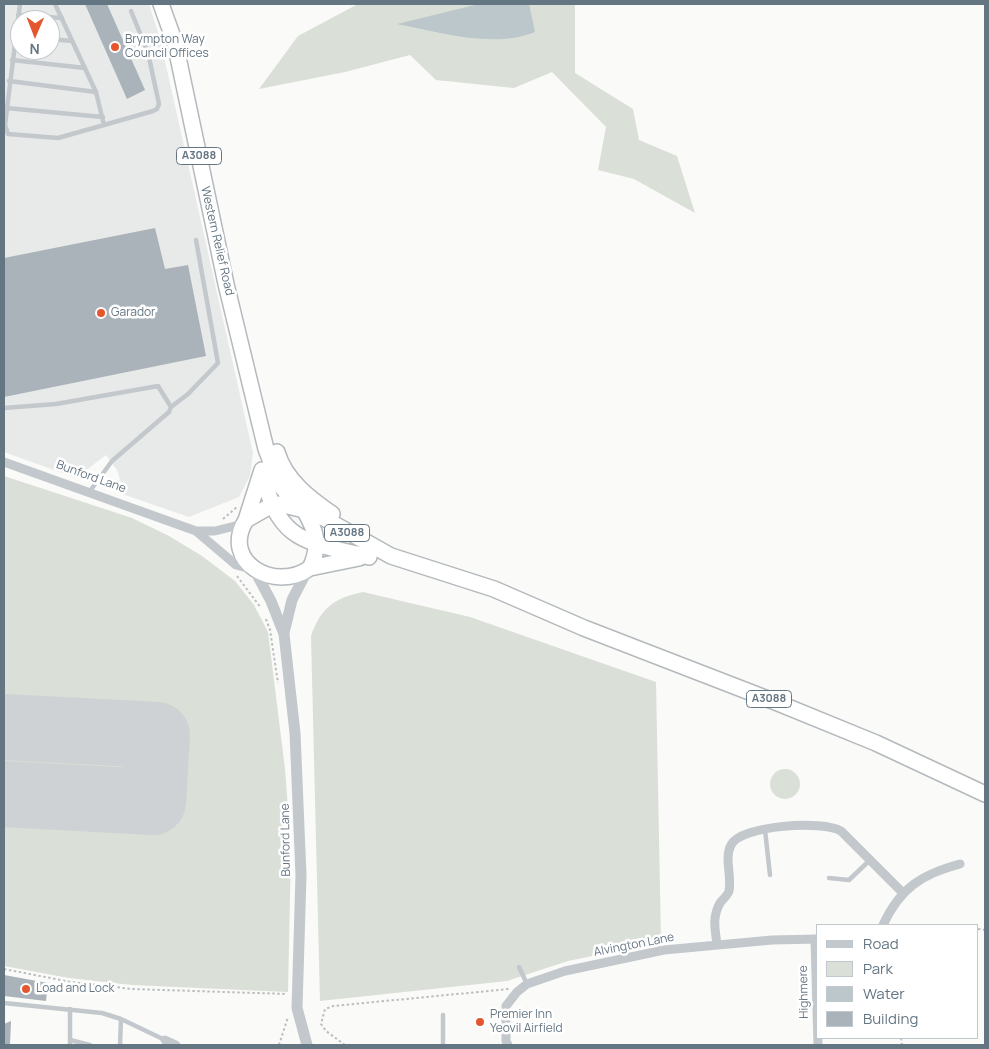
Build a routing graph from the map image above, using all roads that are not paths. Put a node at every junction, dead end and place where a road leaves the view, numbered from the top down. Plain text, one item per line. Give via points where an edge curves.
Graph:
1 (55, 4) edge
2 (161, 4) edge
3 (131, 10) dead end
4 (62, 18) joint
5 (60, 40) edge
6 (72, 41) junction
7 (12, 60) joint
8 (85, 68) junction
9 (9, 81) junction
10 (96, 92) junction
11 (6, 108) junction
12 (103, 117) junction
13 (104, 125) junction
14 (196, 240) dead end
15 (171, 407) junction
16 (4, 408) edge
17 (261, 423) junction
18 (266, 449) junction
19 (4, 462) edge
20 (262, 472) junction
21 (90, 491) junction
22 (272, 505) junction
23 (302, 509) junction
24 (244, 522) junction
25 (196, 531) junction
26 (317, 544) junction
27 (391, 556) junction
28 (369, 557) junction
29 (420, 565) junction
30 (309, 568) junction
31 (255, 571) junction
32 (284, 634) junction
33 (985, 794) edge
34 (764, 830) junction
35 (870, 860) junction
36 (960, 864) dead end
37 (770, 875) dead end
38 (828, 878) dead end
39 (904, 893) junction
40 (884, 924) edge
41 (816, 939) edge
42 (717, 944) junction
43 (519, 966) dead end
44 (527, 984) junction
45 (4, 1003) edge
46 (70, 1009) junction
47 (443, 1015) dead end
48 (121, 1018) junction
49 (165, 1040) joint
50 (70, 1043) edge
51 (90, 1045) edge
52 (120, 1045) edge
53 (176, 1045) edge
54 (307, 1045) edge
55 (443, 1045) edge
56 (508, 1045) edge

1 - 4 lane
2 - 17 highway, Western Relief Road / A3088 via 175,43 224,275
3 - 13 lane via 148,53 159,104 153,111
4 - 6 lane
5 - 6 lane
6 - 8 lane
7 - 8 lane
7 - 9 lane
8 - 10 lane
9 - 10 lane
9 - 11 lane
10 - 12 lane
11 - 12 lane
11 - 13 lane via 8,134 58,138
12 - 13 lane
14 - 15 lane via 218,363
15 - 16 lane via 158,386 56,404
15 - 21 lane via 112,462
17 - 18 highway, Western Relief Road / A3088
17 - 29 highway via 273,437 285,470 304,492 342,520 402,550
18 - 20 highway, Western Relief Road / A3088
18 - 23 highway, Western Relief Road / A3088 via 280,485
19 - 21 street, Bunford Lane
20 - 22 highway, A3088
20 - 24 highway, Western Relief Road / A3088
21 - 25 street, Bunford Lane
22 - 23 highway
22 - 24 highway
22 - 26 highway, A3088 via 288,530
23 - 26 highway via 314,529
23 - 27 highway, A3088
24 - 25 street, Bunford Lane via 215,531
24 - 31 highway, Western Relief Road via 239,538 242,551
25 - 31 street, Bunford Lane via 236,565
26 - 28 highway, A3088
26 - 30 highway
27 - 28 highway, A3088
27 - 29 highway, A3088
28 - 30 highway, A3088
29 - 33 highway, A3088 via 494,589 584,628 778,703 876,743
30 - 31 highway via 283,577
30 - 32 street, Bunford Lane via 292,600
31 - 32 street, Bunford Lane
32 - 54 street, Bunford Lane via 298,783 297,1008
34 - 35 street via 818,824 833,826
34 - 37 lane
34 - 42 street via 738,837 731,845 728,856 729,892 715,914
35 - 38 lane via 849,880
35 - 39 street
36 - 39 street via 931,872
39 - 40 street
41 - 42 street, Alvington Lane
42 - 44 street, Alvington Lane via 664,950 565,971
43 - 44 lane
44 - 56 street, Alvington Lane via 506,1006
45 - 46 lane
46 - 48 lane
46 - 50 lane
47 - 55 lane
48 - 49 lane
48 - 52 lane
49 - 53 street
50 - 51 lane

